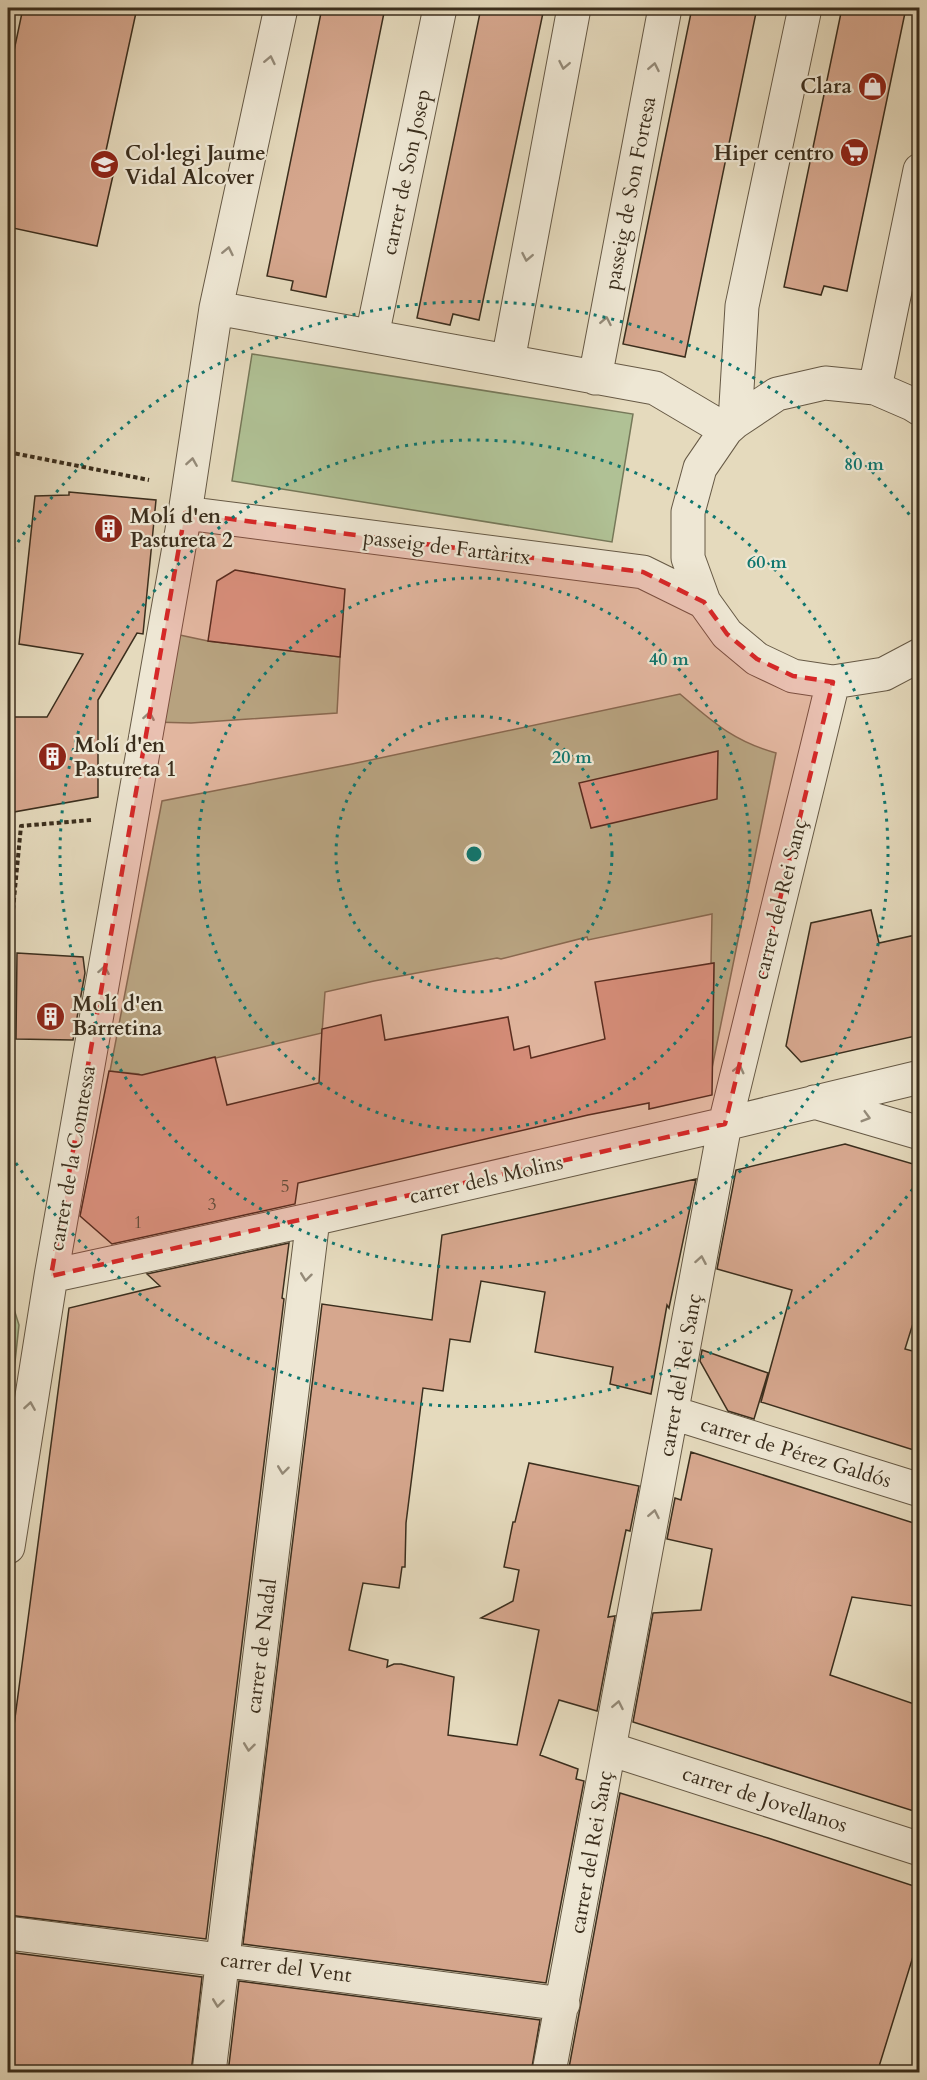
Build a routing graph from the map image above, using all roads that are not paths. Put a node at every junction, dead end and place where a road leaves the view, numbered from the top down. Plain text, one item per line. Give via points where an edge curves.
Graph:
1 (281, 8) edge
2 (440, 8) edge
3 (574, 8) edge
4 (665, 8) edge
5 (805, 8) edge
6 (920, 170) edge
7 (216, 308) junction
8 (372, 336) junction
9 (507, 361) junction
10 (595, 378) junction
11 (875, 388) junction
12 (920, 409) edge
13 (730, 426) junction
14 (187, 501) junction
15 (704, 602) junction
16 (920, 655) edge
17 (833, 681) junction
18 (920, 1077) edge
19 (812, 1101) junction
20 (725, 1124) junction
21 (920, 1133) edge
22 (313, 1219) junction
23 (51, 1276) junction
24 (673, 1413) junction
25 (920, 1490) edge
26 (8, 1540) edge
27 (8, 1547) edge
28 (610, 1749) junction
29 (920, 1849) edge
30 (8, 1933) edge
31 (224, 1959) junction
32 (563, 2004) junction
33 (209, 2073) edge
34 (549, 2073) edge

7 -> 1 street, carrer de la Comtessa
2 - 8 street, carrer de Son Josep
3 -> 9 street
10 -> 4 street, passeig de Son Fortesa
5 - 13 street via 742,306
6 - 11 street
7 - 8 street
14 -> 7 street, carrer de la Comtessa
8 - 9 street
9 - 10 street
10 - 13 street via 655,388
11 - 12 street
11 - 13 street via 825,383 777,394
13 - 15 street via 700,468 688,512 688,558
14 - 15 street, passeig de Fartàritx via 643,572
23 -> 14 street, carrer de la Comtessa
15 - 17 street via 727,634 757,659 793,675
16 - 17 street via 884,674
20 -> 17 street, carrer del Rei Sanç
18 - 19 street, carrer dels Molins
19 - 20 street, carrer dels Molins
19 -> 21 street
20 - 22 street, carrer dels Molins
24 -> 20 street, carrer del Rei Sanç
22 - 23 street, carrer dels Molins
22 -> 31 street, carrer de Nadal
26 -> 23 street, carrer de la Comtessa
24 - 25 street, carrer de Pérez Galdós
28 -> 24 street, carrer del Rei Sanç
26 - 27 street, carrer de la Comtessa
28 - 29 street, carrer de Jovellanos
28 - 32 street, carrer del Rei Sanç
30 - 31 street, carrer del Vent
31 - 32 street, carrer del Vent
31 -> 33 street, carrer de Nadal
32 - 34 street, carrer del Rei Sanç

